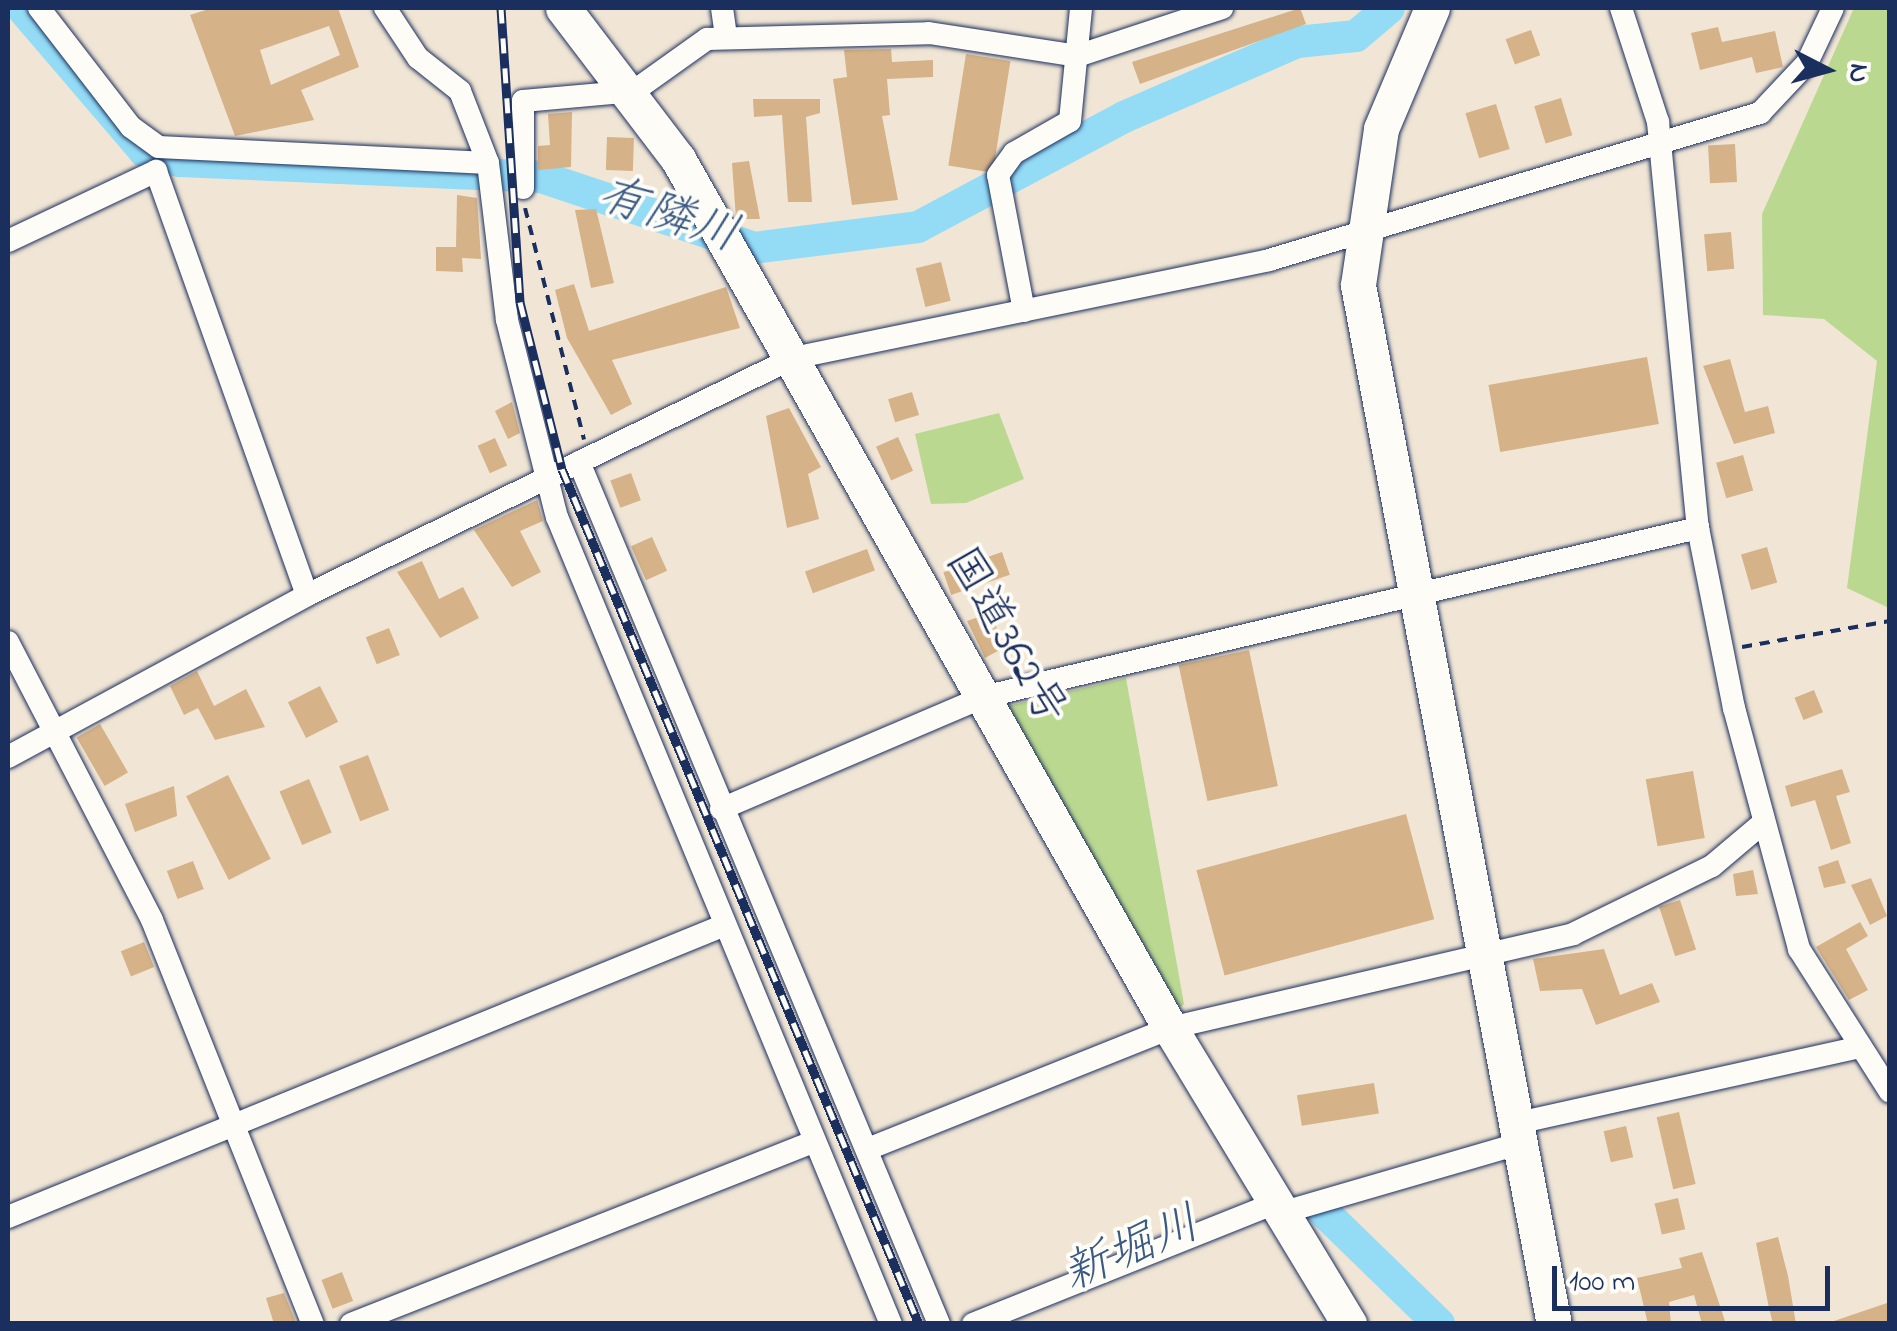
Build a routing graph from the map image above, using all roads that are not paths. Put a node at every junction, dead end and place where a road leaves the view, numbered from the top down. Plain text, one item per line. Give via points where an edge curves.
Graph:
1 (39, 8) edge
2 (384, 8) edge
3 (562, 8) edge
4 (749, 8) edge
5 (1080, 8) edge
6 (1222, 8) edge
7 (1432, 8) edge
8 (1621, 8) edge
9 (1833, 8) edge
10 (725, 21) edge
11 (1076, 56) junction
12 (634, 92) junction
13 (1661, 146) junction
14 (156, 161) junction
15 (488, 163) junction
16 (523, 177) road end
17 (1361, 232) junction
18 (8, 241) edge
19 (1024, 311) junction
20 (793, 358) junction
21 (568, 467) junction
22 (1698, 528) junction
23 (1416, 592) junction
24 (307, 595) junction
25 (8, 642) edge
26 (983, 697) junction
27 (53, 733) junction
28 (8, 757) edge
29 (721, 809) junction
30 (1764, 822) junction
31 (726, 925) junction
32 (1479, 953) junction
33 (1170, 1028) junction
34 (1855, 1048) junction
35 (1890, 1092) edge
36 (237, 1123) junction
37 (1516, 1134) junction
38 (814, 1142) junction
39 (868, 1148) junction
40 (1281, 1207) junction
41 (8, 1217) edge
42 (313, 1324) edge
43 (351, 1324) edge
44 (891, 1324) edge
45 (939, 1324) edge
46 (973, 1324) edge
47 (1349, 1324) edge
48 (1554, 1324) edge

1 - 14 street
2 - 15 street via 418,58 460,90
3 - 12 highway, 国道362号
4 - 10 street
5 - 11 street
6 - 11 street
7 - 17 highway via 1380,129
8 - 13 street
9 - 13 street via 1807,63 1760,113
10 - 11 street via 929,33
10 - 12 street
11 - 19 street via 1070,121 1014,153 998,175
12 - 16 street via 523,100
12 - 20 highway, 国道362号
13 - 17 street
13 - 22 street
14 - 15 street
14 - 18 street
14 - 24 street
15 - 21 street via 507,320
17 - 19 street
17 - 23 highway via 1362,328
19 - 20 street
20 - 21 street
20 - 26 highway, 国道362号
21 - 24 street
21 - 29 street
21 - 31 street
22 - 23 street
22 - 30 street via 1720,651
23 - 26 street
23 - 32 highway
24 - 27 street
25 - 27 street
26 - 29 street
26 - 33 highway, 国道362号
27 - 28 street
27 - 36 street via 152,920
29 - 39 street
30 - 32 street via 1712,866 1572,934
30 - 34 street via 1799,949
31 - 36 street
31 - 38 street
32 - 33 street
32 - 37 highway
33 - 39 street
33 - 40 highway, 国道362号
34 - 35 street
34 - 37 street
36 - 41 street
36 - 42 street
37 - 40 street
37 - 48 highway
38 - 43 street
38 - 44 street
39 - 45 street
40 - 46 street
40 - 47 highway, 国道362号

